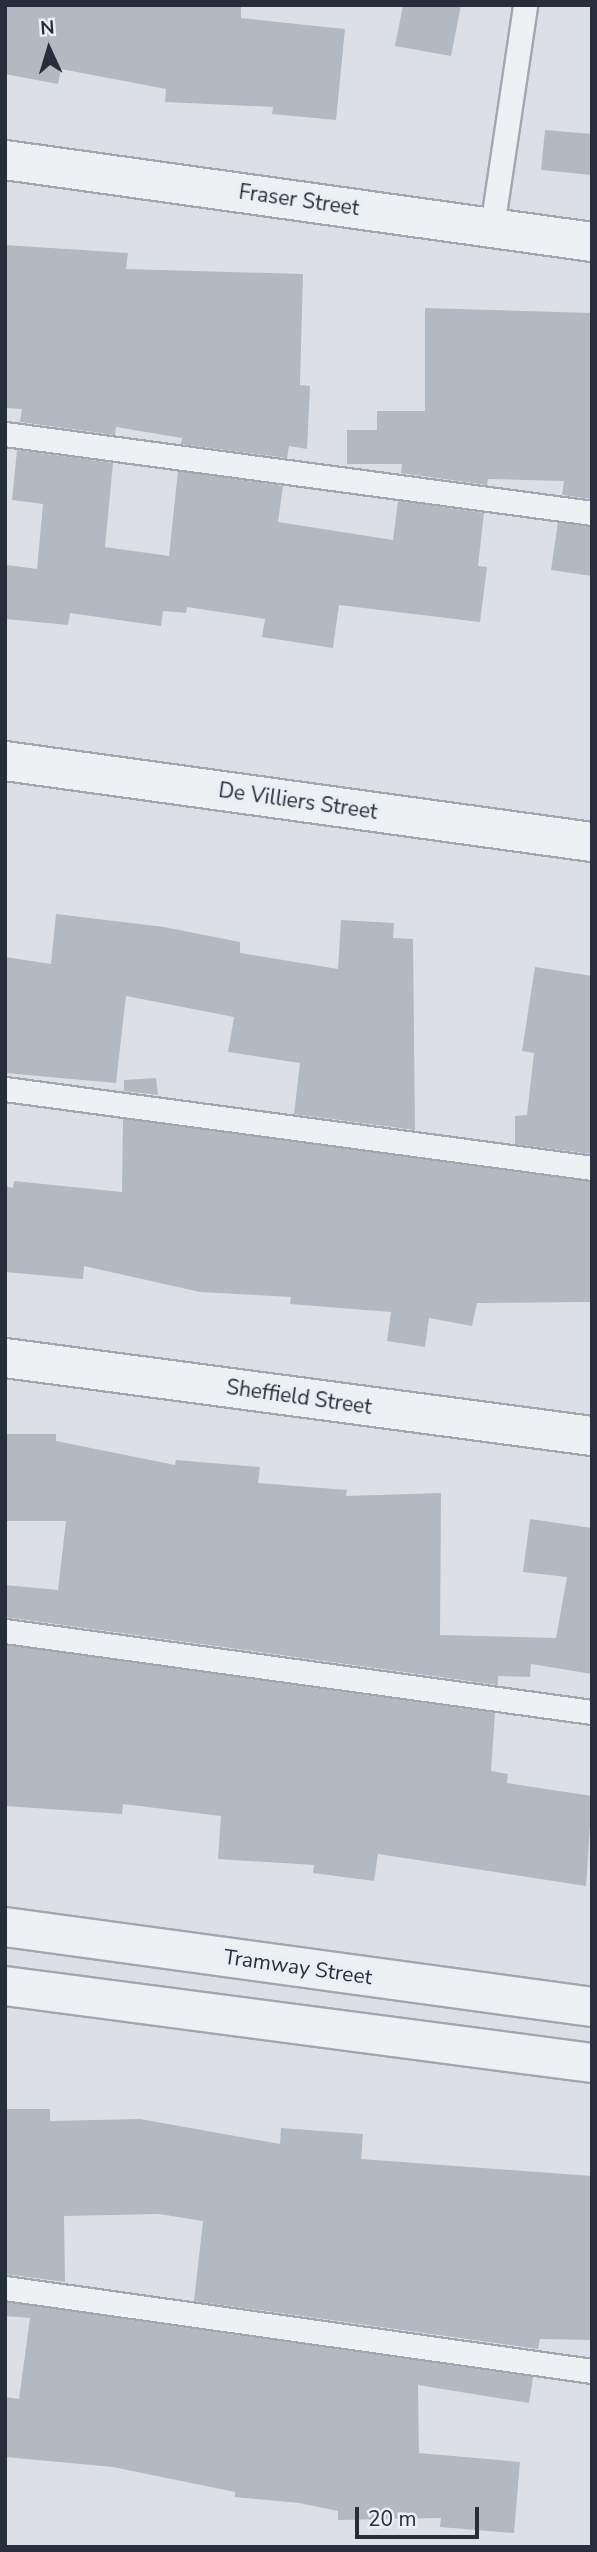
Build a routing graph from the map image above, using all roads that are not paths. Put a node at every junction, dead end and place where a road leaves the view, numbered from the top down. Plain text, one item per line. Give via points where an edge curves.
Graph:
1 (525, 5) edge
2 (5, 160) edge
3 (492, 227) junction
4 (592, 242) edge
5 (5, 434) edge
6 (592, 513) edge
7 (5, 761) edge
8 (592, 842) edge
9 (5, 1089) edge
10 (592, 1168) edge
11 (5, 1358) edge
12 (592, 1436) edge
13 (5, 1631) edge
14 (592, 1712) edge
15 (5, 1927) edge
16 (431, 1985) junction
17 (5, 1986) edge
18 (592, 2007) edge
19 (418, 2041) junction
20 (592, 2063) edge
21 (5, 2288) edge
22 (592, 2371) edge

1 - 3 lane
2 - 3 street, Fraser Street
3 - 4 street, Fraser Street
5 - 6 lane
7 - 8 street, De Villiers Street
9 - 10 lane
11 - 12 street, Sheffield Street
13 - 14 lane
15 - 16 street, Tramway Street
16 - 18 street, Tramway Street
16 - 19 street
17 - 19 street
19 - 20 street
21 - 22 lane

